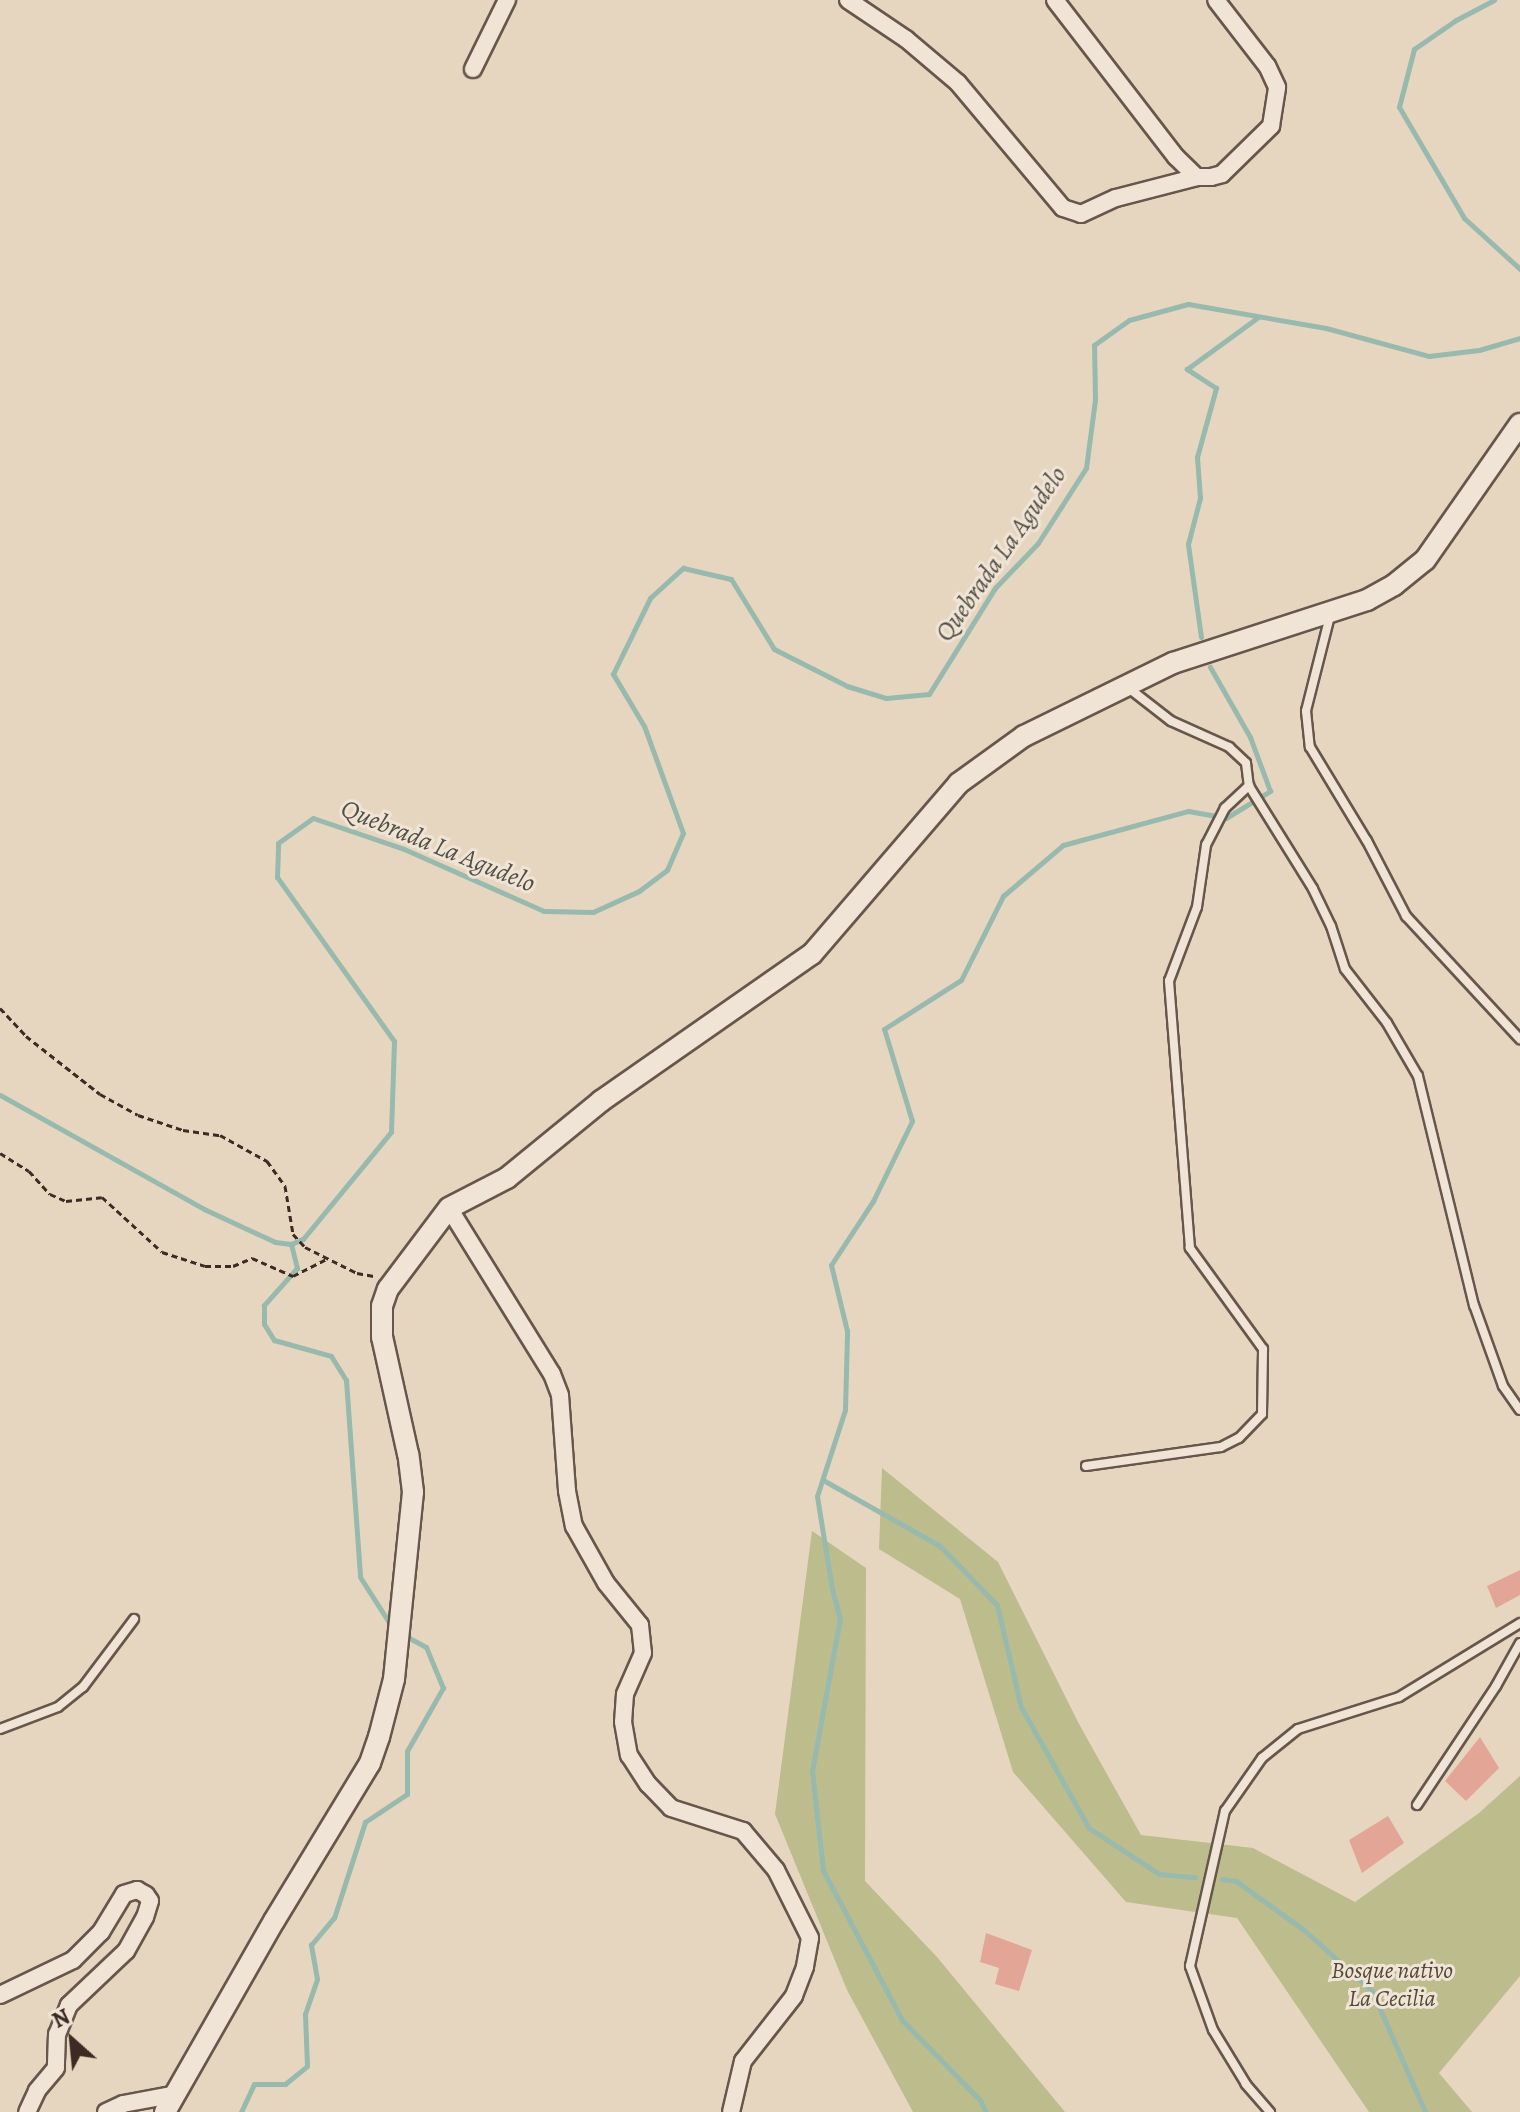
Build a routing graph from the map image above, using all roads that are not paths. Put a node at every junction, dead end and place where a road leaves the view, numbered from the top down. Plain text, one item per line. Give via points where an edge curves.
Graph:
1 (507, 0) edge
2 (848, 0) edge
3 (1055, 0) edge
4 (1216, 0) edge
5 (473, 69) dead end
6 (1197, 177) junction
7 (1520, 424) edge
8 (1331, 611) junction
9 (1124, 684) junction
10 (1249, 786) junction
11 (1520, 1039) edge
12 (449, 1208) junction
13 (1520, 1410) edge
14 (1086, 1466) dead end
15 (134, 1619) dead end
16 (1520, 1623) edge
17 (1520, 1643) edge
18 (0, 1729) edge
19 (1417, 1805) dead end
20 (0, 1995) edge
21 (168, 2104) edge
22 (27, 2112) edge
23 (106, 2112) edge
24 (731, 2112) edge
25 (1270, 2112) edge

1 - 5 street
2 - 6 street via 958,83 1063,208 1081,214 1116,198
3 - 6 street
4 - 6 street via 1267,66 1277,87 1276,106 1271,126 1222,174
7 - 8 street via 1425,560 1380,592
8 - 9 street
8 - 11 lane via 1306,711 1310,747 1406,916
9 - 10 lane via 1171,721 1229,747 1246,763
9 - 12 street via 1024,736 959,783 812,954 601,1101 507,1178
10 - 13 lane via 1313,889 1345,969 1387,1023 1418,1076 1474,1305 1503,1386
10 - 14 lane via 1225,808 1206,845 1197,907 1169,981 1190,1248 1263,1349 1262,1414 1239,1438 1221,1447
12 - 21 street via 394,1280 382,1306 382,1337 413,1492 394,1679 370,1763
12 - 24 street via 552,1374 560,1395 574,1526 606,1583 640,1625 643,1653 625,1694 629,1755 671,1808 743,1831 776,1870 810,1938 794,1996 743,2061
15 - 18 lane via 83,1687 58,1707
16 - 25 lane via 1399,1697 1298,1729 1262,1758 1225,1811 1190,1966 1213,2030
17 - 19 lane
20 - 22 street via 73,1960 101,1932 124,1894 137,1890 150,1901 126,1951 69,2005 57,2034 56,2068
21 - 23 street via 123,2104

